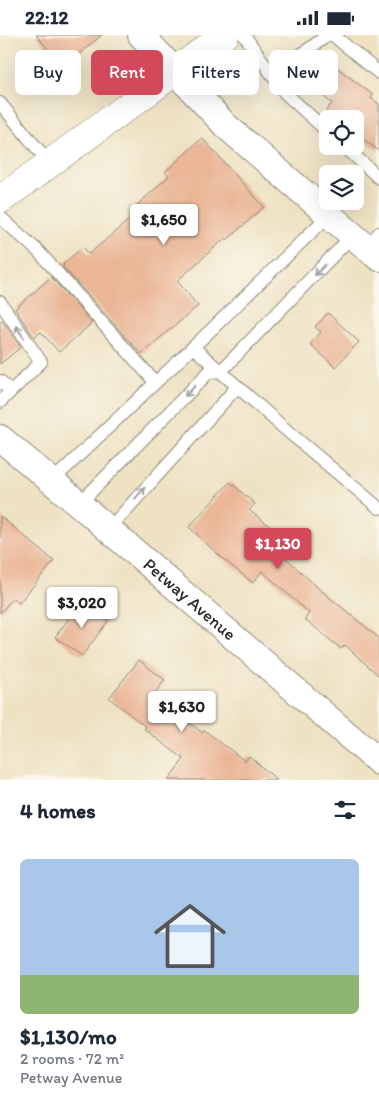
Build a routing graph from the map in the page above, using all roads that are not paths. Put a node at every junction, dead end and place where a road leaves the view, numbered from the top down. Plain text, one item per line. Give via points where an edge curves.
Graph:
1 (141, 35) edge
2 (225, 35) edge
3 (244, 35) edge
4 (328, 35) edge
5 (333, 35) edge
6 (204, 50) edge
7 (307, 50) edge
8 (173, 70) edge
9 (269, 71) edge
10 (173, 72) edge
11 (379, 73) edge
12 (197, 95) edge
13 (287, 95) edge
14 (0, 103) edge
15 (319, 124) edge
16 (354, 155) edge
17 (49, 163) junction
18 (379, 178) edge
19 (0, 200) edge
20 (329, 215) junction
21 (0, 217) edge
22 (370, 243) edge
23 (0, 302) edge
24 (193, 347) junction
25 (220, 371) junction
26 (0, 381) edge
27 (155, 382) junction
28 (237, 387) junction
29 (11, 391) junction
30 (0, 402) edge
31 (0, 438) edge
32 (52, 481) junction
33 (79, 504) junction
34 (379, 508) edge
35 (108, 530) junction
36 (379, 762) edge

1 - 8 street
2 - 6 main road
3 - 9 lane
4 - 7 lane
5 - 11 lane
10 - 17 main road
12 - 20 street via 226,126
13 - 15 lane
14 - 17 lane
16 - 18 lane
17 - 19 main road
20 - 22 street
20 - 24 lane
21 - 27 lane via 38,251
22 -> 25 lane
29 -> 23 lane via 41,362
24 - 25 lane
24 - 27 lane
25 - 28 lane
25 -> 33 lane via 209,372
26 - 29 lane
27 - 32 lane
28 - 34 lane
35 -> 28 lane
29 - 30 lane
31 - 32 street, Petway Avenue
32 - 33 street, Petway Avenue
33 - 35 street, Petway Avenue
35 - 36 street, Petway Avenue

